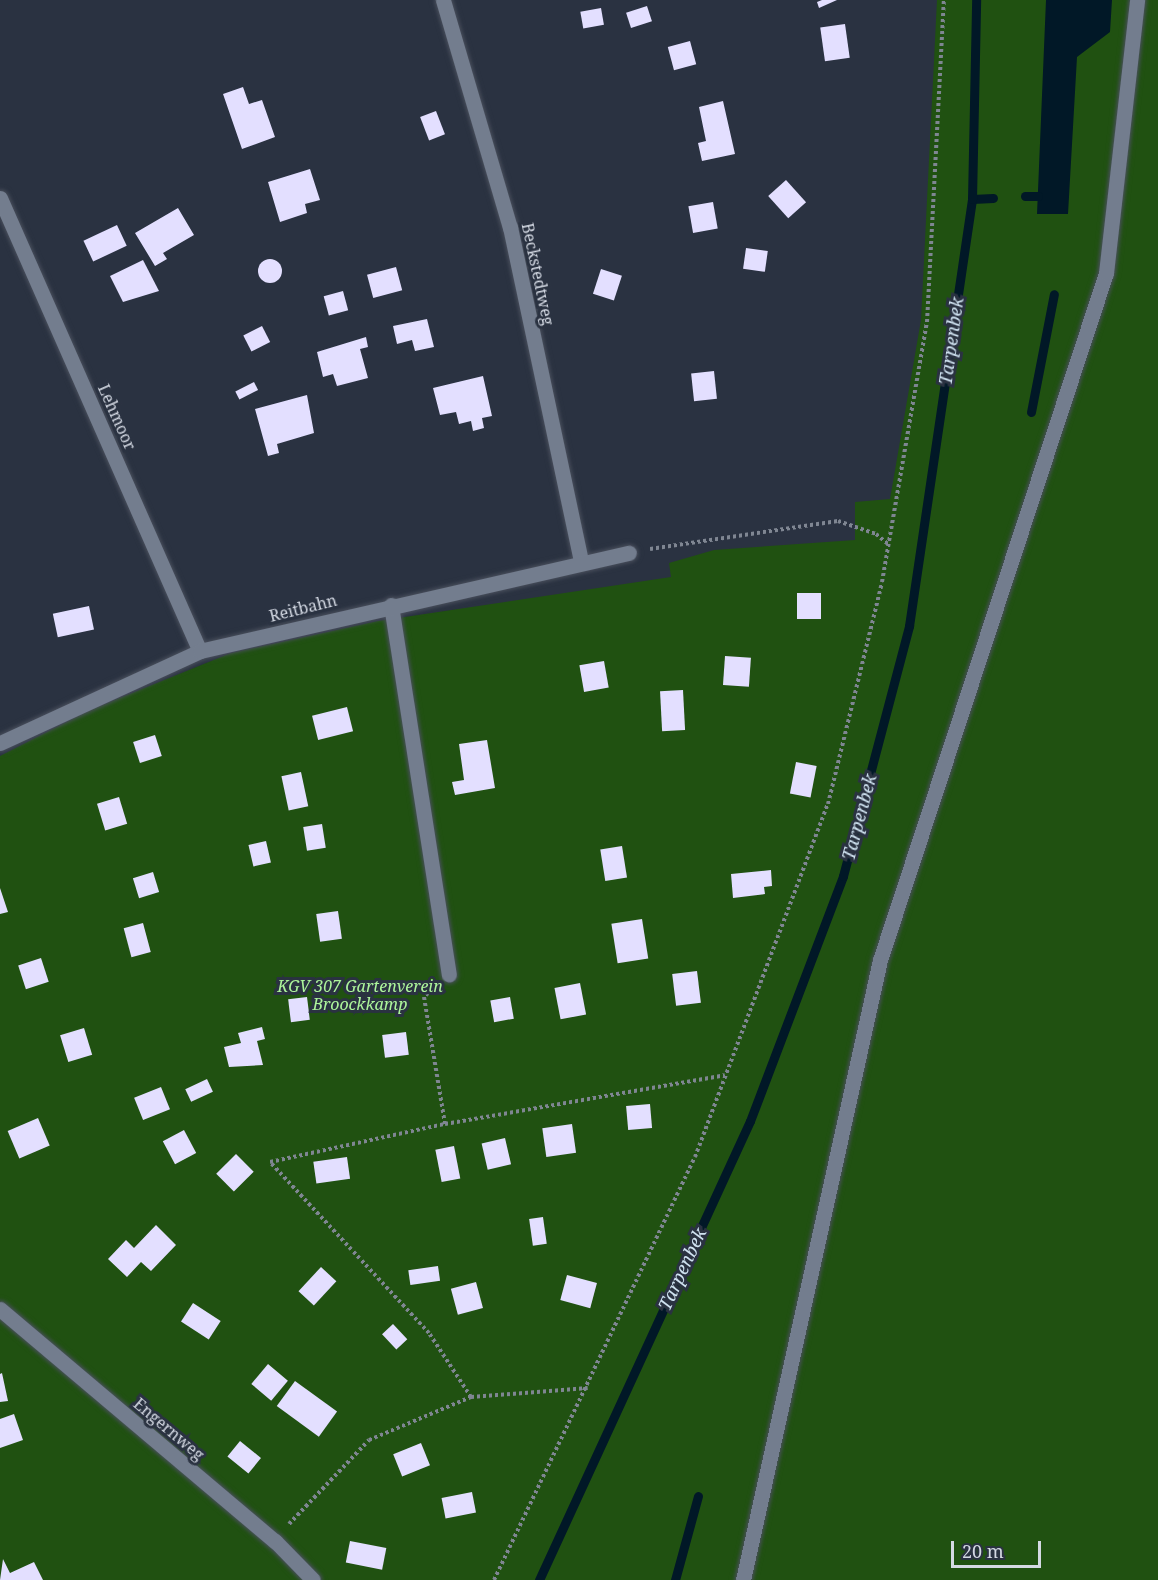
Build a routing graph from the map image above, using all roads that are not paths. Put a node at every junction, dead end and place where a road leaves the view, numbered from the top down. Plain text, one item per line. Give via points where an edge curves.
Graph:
1 (443, 0) edge
2 (1137, 0) edge
3 (0, 198) edge
4 (629, 553) road end
5 (581, 561) junction
6 (391, 605) junction
7 (200, 651) junction
8 (0, 743) edge
9 (449, 974) road end
10 (0, 1309) edge
11 (313, 1580) edge
12 (743, 1580) edge

1 - 5 street, Beckstedtweg via 510,227
2 - 12 street via 1106,273 880,960
3 - 7 street, Lehmoor
4 - 5 street, Reitbahn
5 - 6 street, Reitbahn
6 - 7 street, Reitbahn
6 - 9 street
7 - 8 street, Reitbahn
10 - 11 street, Engernweg via 275,1541

